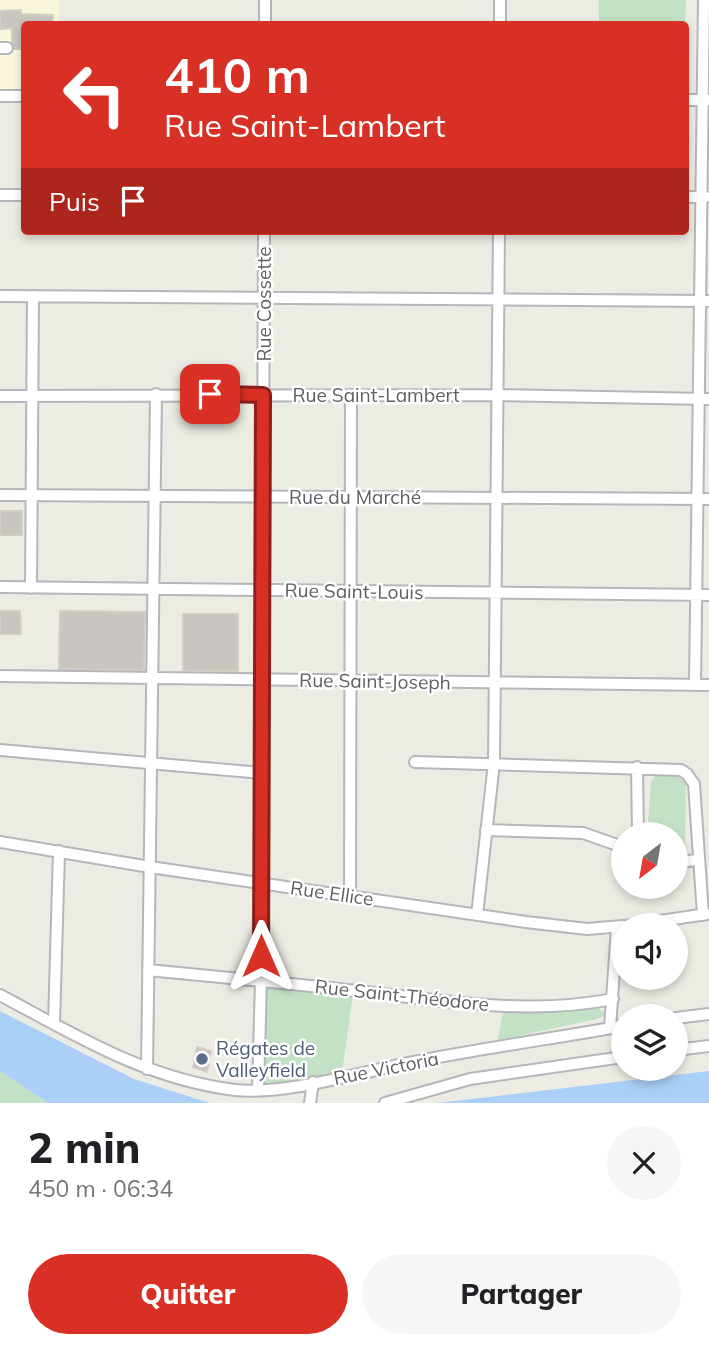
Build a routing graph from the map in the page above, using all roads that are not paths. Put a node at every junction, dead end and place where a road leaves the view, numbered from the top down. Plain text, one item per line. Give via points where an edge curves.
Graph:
1 (265, 0) edge
2 (500, 0) edge
3 (704, 0) edge
4 (265, 21) edge
5 (500, 21) edge
6 (0, 96) edge
7 (21, 96) edge
8 (706, 100) edge
9 (0, 195) edge
10 (21, 195) edge
11 (705, 197) edge
12 (264, 235) edge
13 (499, 235) edge
14 (0, 296) edge
15 (33, 296) junction
16 (264, 298) junction
17 (498, 299) junction
18 (705, 301) edge
19 (156, 394) junction
20 (263, 395) junction
21 (351, 395) junction
22 (498, 395) junction
23 (0, 396) edge
24 (32, 396) junction
25 (704, 399) edge
26 (0, 495) edge
27 (31, 495) junction
28 (155, 496) junction
29 (263, 497) junction
30 (351, 497) junction
31 (497, 498) junction
32 (703, 499) edge
33 (0, 587) edge
34 (30, 588) junction
35 (154, 589) junction
36 (262, 590) junction
37 (351, 591) junction
38 (496, 593) junction
39 (696, 595) junction
40 (709, 595) edge
41 (0, 676) edge
42 (153, 678) junction
43 (262, 680) junction
44 (351, 681) junction
45 (496, 683) junction
46 (695, 685) junction
47 (709, 685) edge
48 (0, 750) edge
49 (415, 762) dead end
50 (494, 763) junction
51 (151, 764) junction
52 (637, 767) junction
53 (262, 772) junction
54 (638, 822) edge
55 (486, 830) junction
56 (0, 842) edge
57 (611, 843) edge
58 (58, 850) junction
59 (698, 860) junction
60 (688, 861) edge
61 (150, 867) junction
62 (261, 883) junction
63 (350, 896) junction
64 (706, 914) edge
65 (477, 915) junction
66 (688, 917) edge
67 (611, 927) edge
68 (149, 970) junction
69 (261, 980) junction
70 (614, 990) edge
71 (0, 995) edge
72 (613, 999) junction
73 (709, 1014) edge
74 (688, 1017) edge
75 (54, 1024) junction
76 (610, 1028) joint
77 (709, 1046) edge
78 (688, 1049) edge
79 (611, 1059) edge
80 (147, 1069) junction
81 (313, 1082) junction
82 (258, 1090) junction
83 (310, 1103) edge
84 (384, 1103) edge

1 - 4 street
2 - 5 street
3 - 8 street
6 - 7 street
8 - 11 street
9 - 10 street
11 - 18 street
12 - 16 street, Rue Cossette
13 - 17 street
14 - 15 street
15 - 16 street
15 - 24 street
16 - 17 street
16 - 20 street, Rue Cossette
17 - 18 street
17 - 22 street
18 - 25 street
19 - 20 street, Rue Saint-Lambert
19 - 24 street, Rue Saint-Lambert
19 - 28 street
20 - 21 street, Rue Saint-Lambert
20 - 29 street, Rue Cossette
21 - 22 street, Rue Saint-Lambert
21 - 30 street
22 - 25 street, Rue Saint-Lambert
22 - 31 street
23 - 24 street, Rue Saint-Lambert
24 - 27 street
25 - 32 street
26 - 27 street, Rue du Marché
27 - 28 street, Rue du Marché
27 - 34 street
28 - 29 street, Rue du Marché
28 - 35 street
29 - 30 street, Rue du Marché
29 - 36 street, Rue Cossette
30 - 31 street, Rue du Marché
30 - 37 street
31 - 32 street, Rue du Marché
31 - 38 street
32 - 39 street
33 - 34 street, Rue Saint-Louis
34 - 35 street, Rue Saint-Louis
35 - 36 street, Rue Saint-Louis
35 - 42 street
36 - 37 street, Rue Saint-Louis
36 - 43 street, Rue Cossette
37 - 38 street, Rue Saint-Louis
37 - 44 street
38 - 39 street, Rue Saint-Louis
38 - 45 street
39 - 40 street, Rue Saint-Louis
39 - 46 street
41 - 42 street, Rue Saint-Joseph
42 - 43 street, Rue Saint-Joseph
42 - 51 street
43 - 44 street, Rue Saint-Joseph
43 - 53 street, Rue Cossette
44 - 45 street, Rue Saint-Joseph
44 - 63 street
45 - 46 street, Rue Saint-Joseph
45 - 50 street
46 - 47 street, Rue Saint-Joseph
48 - 51 street
49 - 50 street
50 - 52 street
50 - 55 street
51 - 53 street
51 - 61 street
52 - 54 street
52 - 59 street via 681,770 693,781
53 - 62 street, Rue Cossette
55 - 57 street via 583,833
55 - 65 street
56 - 58 street, Rue Ellice
58 - 61 street, Rue Ellice
58 - 75 street
59 - 60 street
59 - 64 street
61 - 62 street, Rue Ellice
61 - 68 street
62 - 63 street, Rue Ellice
62 - 69 street, Rue Cossette
63 - 65 street, Rue Ellice
64 - 66 street, Rue Ellice
65 - 67 street, Rue Ellice via 587,929
68 - 69 street, Rue Saint-Théodore
68 - 80 street
69 - 72 street, Rue Saint-Théodore via 522,1006 582,1005
69 - 82 street, Rue Cossette
70 - 72 street
71 - 75 street, Rue Victoria
72 - 76 street
73 - 74 street
75 - 80 street, Rue Victoria
76 - 81 street, Rue Victoria
77 - 78 street
79 - 84 street via 470,1079
80 - 82 street, Rue Victoria via 218,1087
81 - 82 street, Rue Victoria
81 - 83 street

